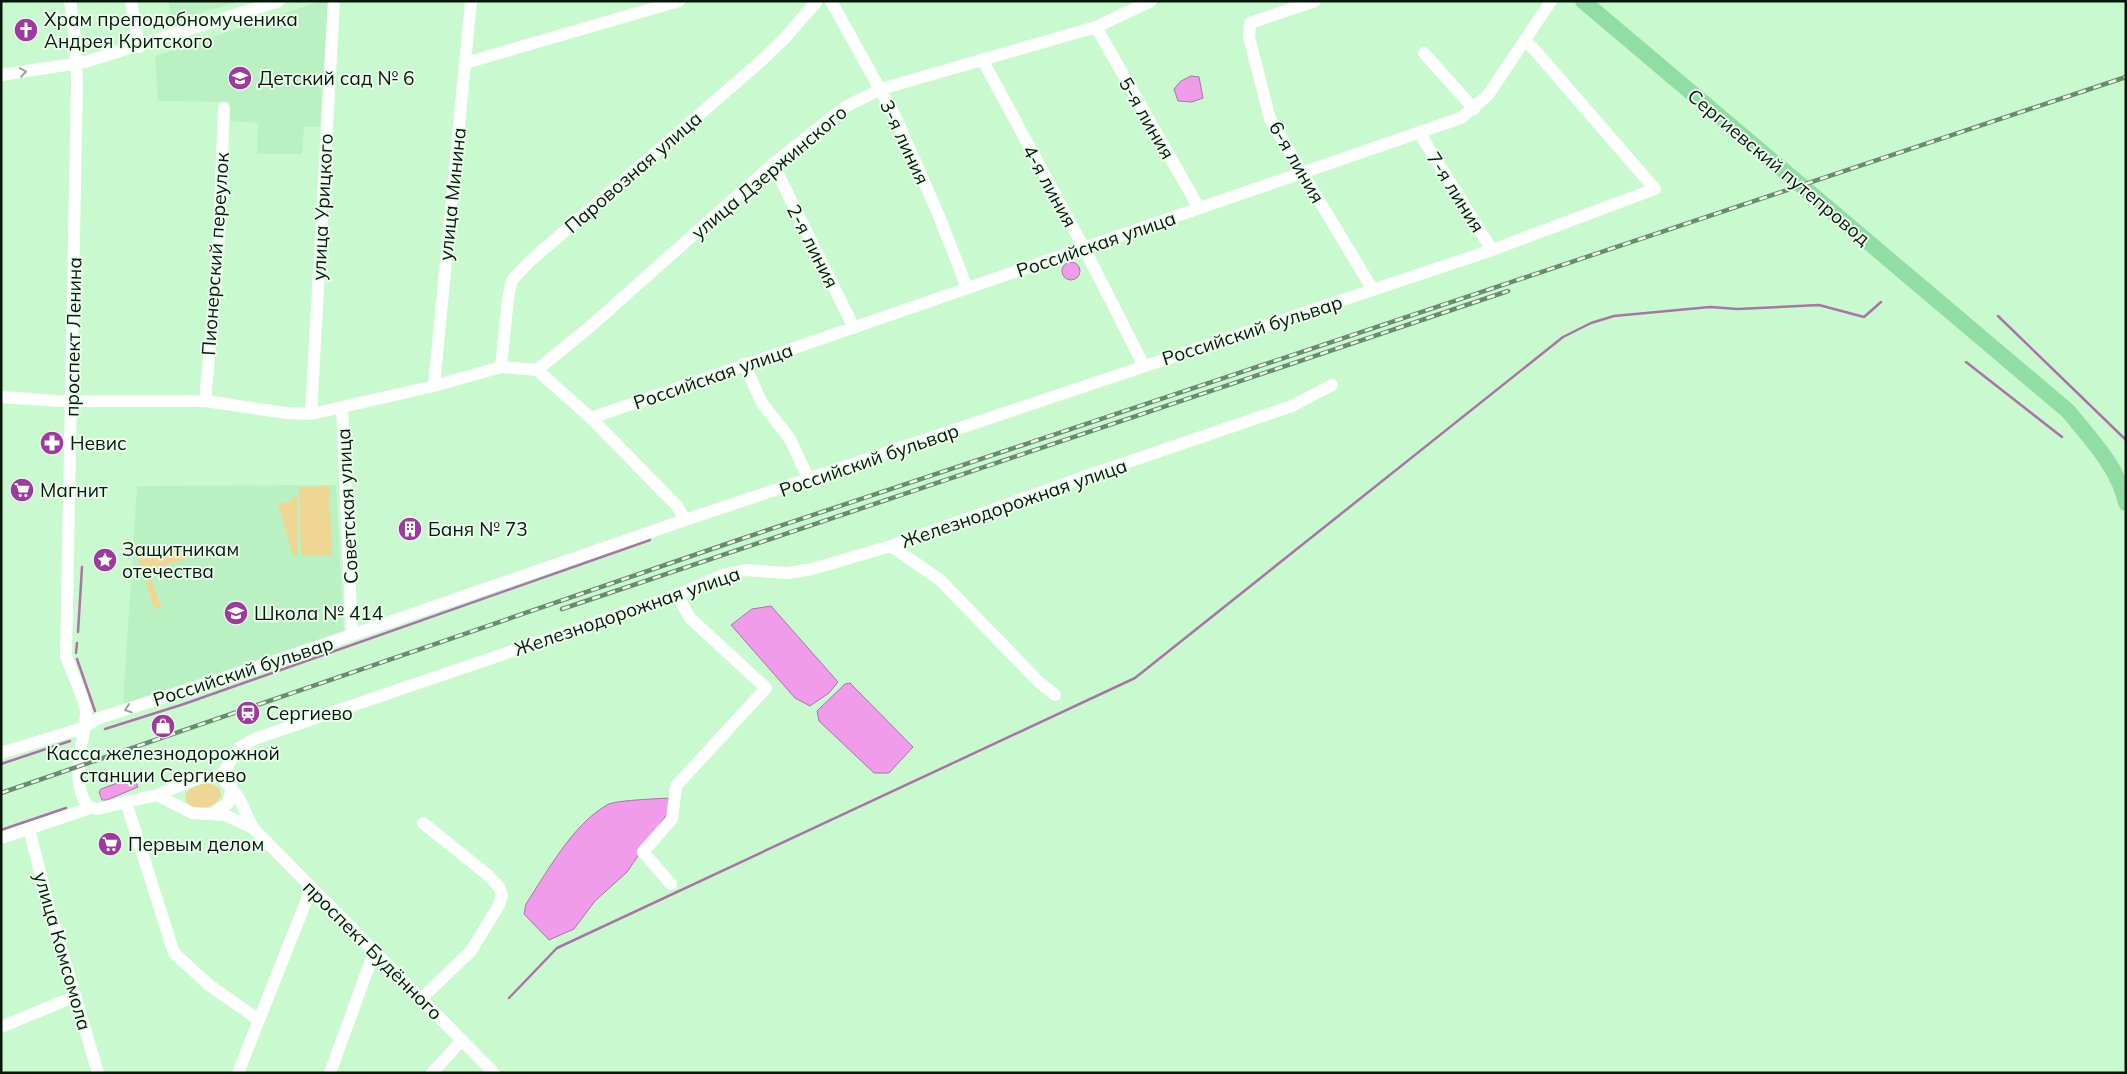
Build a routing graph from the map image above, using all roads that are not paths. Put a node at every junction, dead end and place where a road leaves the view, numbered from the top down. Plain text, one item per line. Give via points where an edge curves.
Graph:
1 (70, 1) edge
2 (131, 1) edge
3 (280, 1) edge
4 (334, 1) edge
5 (471, 1) edge
6 (679, 1) edge
7 (817, 1) edge
8 (831, 1) edge
9 (1151, 1) edge
10 (1315, 1) edge
11 (1551, 1) edge
12 (1583, 1) edge
13 (1096, 27) junction
14 (1525, 42) junction
15 (138, 47) junction
16 (1424, 53) dead end
17 (982, 59) junction
18 (465, 63) junction
19 (76, 64) junction
20 (1, 75) edge
21 (881, 89) junction
22 (224, 108) dead end
23 (1474, 109) junction
24 (1420, 134) junction
25 (773, 164) junction
26 (1301, 172) junction
27 (1199, 208) junction
28 (1084, 248) junction
29 (1492, 250) junction
30 (967, 288) junction
31 (1373, 290) junction
32 (854, 328) junction
33 (744, 364) junction
34 (1144, 366) junction
35 (502, 367) junction
36 (537, 370) junction
37 (1332, 385) dead end
38 (434, 386) junction
39 (1, 397) edge
40 (71, 400) junction
41 (205, 400) junction
42 (342, 407) junction
43 (310, 414) junction
44 (591, 418) junction
45 (809, 480) junction
46 (2126, 503) edge
47 (685, 520) junction
48 (891, 546) junction
49 (677, 595) junction
50 (352, 635) junction
51 (1055, 695) dead end
52 (83, 728) junction
53 (1, 753) edge
54 (221, 776) junction
55 (186, 783) junction
56 (232, 788) junction
57 (157, 795) junction
58 (126, 802) junction
59 (182, 807) junction
60 (94, 809) junction
61 (214, 813) junction
62 (423, 823) dead end
63 (253, 828) junction
64 (29, 829) junction
65 (1, 838) edge
66 (671, 884) dead end
67 (313, 890) junction
68 (374, 952) junction
69 (76, 996) junction
70 (421, 999) junction
71 (259, 1020) junction
72 (1, 1027) edge
73 (462, 1040) junction
74 (98, 1073) edge
75 (238, 1073) edge
76 (330, 1073) edge
77 (432, 1073) edge
78 (494, 1073) edge

1 - 19 street, проспект Ленина
2 - 15 street
3 - 15 street
4 - 43 street, улица Урицкого
5 - 18 street, улица Минина
6 - 18 street
7 - 35 street, Паровозная улица via 760,62 512,280
8 - 21 street, 3-я линия
9 - 13 street, улица Дзержинского
10 - 26 street, 6-я линия via 1250,24 1249,37 1270,119
11 - 14 street, Российская улица
12 - 46 main road, Сергиевский путепровод via 2068,411 2106,460 2120,484
13 - 17 street, улица Дзержинского
13 - 27 street, 5-я линия
14 - 23 street, Российская улица via 1488,95
14 - 29 street, Российский бульвар via 1655,189
15 - 19 street
16 - 23 street
17 - 21 street, улица Дзержинского
17 - 28 street, 4-я линия
18 - 38 street, улица Минина
20 -> 19 street
19 - 40 street, проспект Ленина
21 - 25 street, улица Дзержинского via 845,106
21 - 30 street, 3-я линия via 939,216
22 - 41 street, Пионерский переулок via 218,260
23 - 24 street, Российская улица via 1461,118
24 - 26 street, Российская улица
24 - 29 street, 7-я линия
25 - 32 street, 2-я линия
25 - 36 street, улица Дзержинского
26 - 27 street, Российская улица
26 - 31 street, 6-я линия
27 - 28 street, Российская улица
28 - 30 street, Российская улица
28 - 34 street, 4-я линия
29 - 31 street, Российский бульвар
30 - 32 street, Российская улица
31 - 34 street, Российский бульвар
32 - 33 street, Российская улица
33 - 44 street, Российская улица
33 - 45 street via 762,403 790,438
34 - 45 street, Российский бульвар
35 - 36 street
35 - 38 street
36 - 44 street
37 - 48 street, Железнодорожная улица via 1292,406
38 - 42 street
39 - 40 street
40 - 41 street
40 - 52 street, проспект Ленина via 66,656 86,711
41 - 43 street via 286,414
42 - 43 street
42 - 50 street, Советская улица
44 - 47 street via 677,506
45 - 47 street, Российский бульвар
47 - 50 street, Российский бульвар
48 - 49 street, Железнодорожная улица via 796,572 745,570 726,574
48 - 51 street via 940,580
49 - 54 street, Железнодорожная улица via 254,739 239,748
49 - 66 street via 690,618 766,688 676,786 672,818 643,852
50 -> 52 street, Российский бульвар via 98,718
52 - 53 street, Российский бульвар
52 - 60 street, проспект Ленина via 78,780 84,800
54 - 55 street
54 - 56 street
55 - 57 street
55 - 59 street via 180,794
56 - 61 street via 228,804
56 - 63 street, проспект Будённого
57 - 58 street
57 - 59 street
58 - 60 street
58 - 71 street via 174,953 210,985
59 - 61 street via 196,814
60 - 64 street
61 - 63 street, проспект Будённого
62 - 70 street via 489,876 502,895 471,951
63 - 67 street, проспект Будённого
64 - 65 street
64 - 69 street, улица Комсомола
67 - 68 street, проспект Будённого
67 - 71 street
68 - 70 street, проспект Будённого
68 - 76 street
69 - 72 street
69 - 74 street, улица Комсомола
70 - 73 street, проспект Будённого
71 - 75 street
73 - 77 street
73 - 78 street, проспект Будённого

